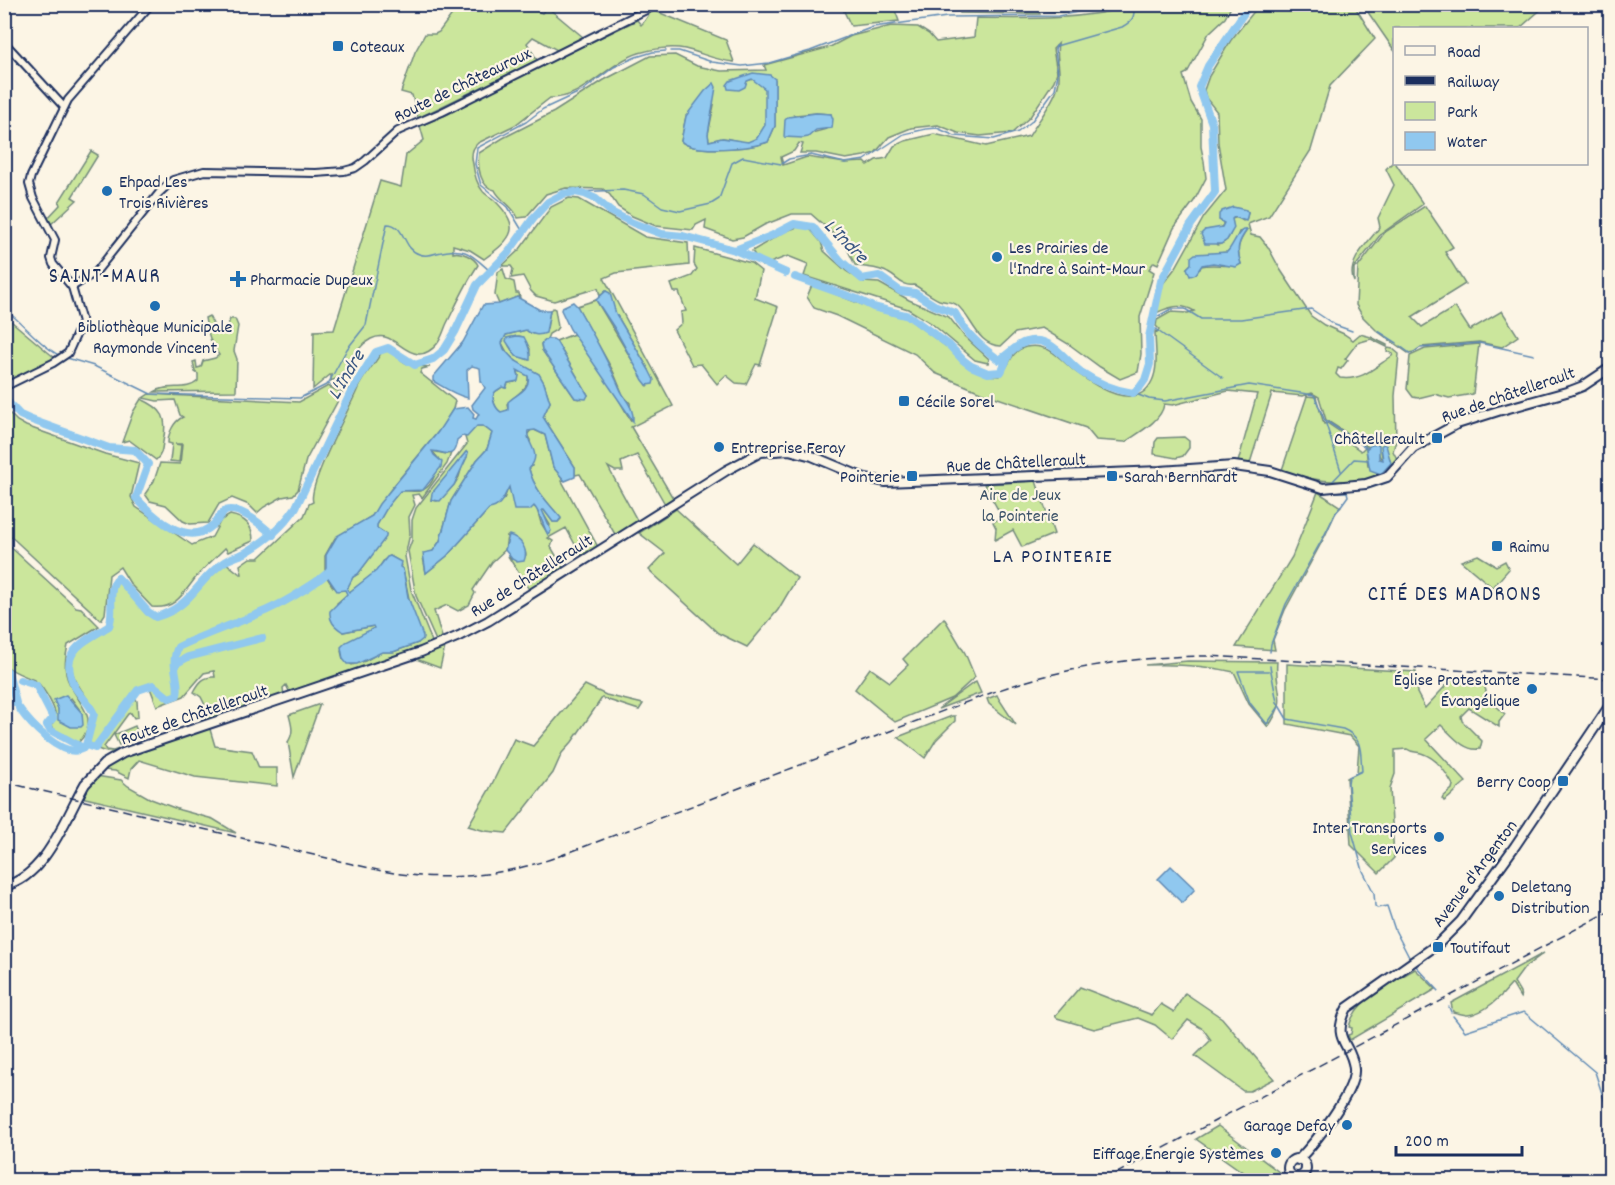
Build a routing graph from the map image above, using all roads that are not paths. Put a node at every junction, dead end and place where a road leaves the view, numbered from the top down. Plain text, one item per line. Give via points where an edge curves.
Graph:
1 (151, 4) edge
2 (658, 4) edge
3 (4, 42) edge
4 (64, 106) junction
5 (72, 287) junction
6 (1611, 368) edge
7 (6, 386) edge
8 (448, 641) joint
9 (1611, 705) edge
10 (4, 886) edge
11 (1302, 1162) junction
12 (1291, 1177) edge

1 - 4 street
2 - 5 street, Route de Châteauroux via 405,128 356,168 324,173 204,171 173,180 159,192 96,272
3 - 4 street
4 - 5 street via 29,184 55,240 53,264
5 - 7 street via 82,322 68,353
6 - 8 main road, Rue de Châtellerault via 1583,386 1457,424 1413,448 1380,481 1327,488 1269,471 1234,466 885,482 862,477 798,451 761,452
8 - 10 main road, Route de Châtellerault via 123,753 97,770 85,784 33,871
9 - 11 main road, Avenue d'Argenton via 1471,908 1444,938 1347,1008 1340,1029 1354,1070 1353,1081
11 - 12 main road via 1304,1173
11 - 12 main road via 1290,1164

